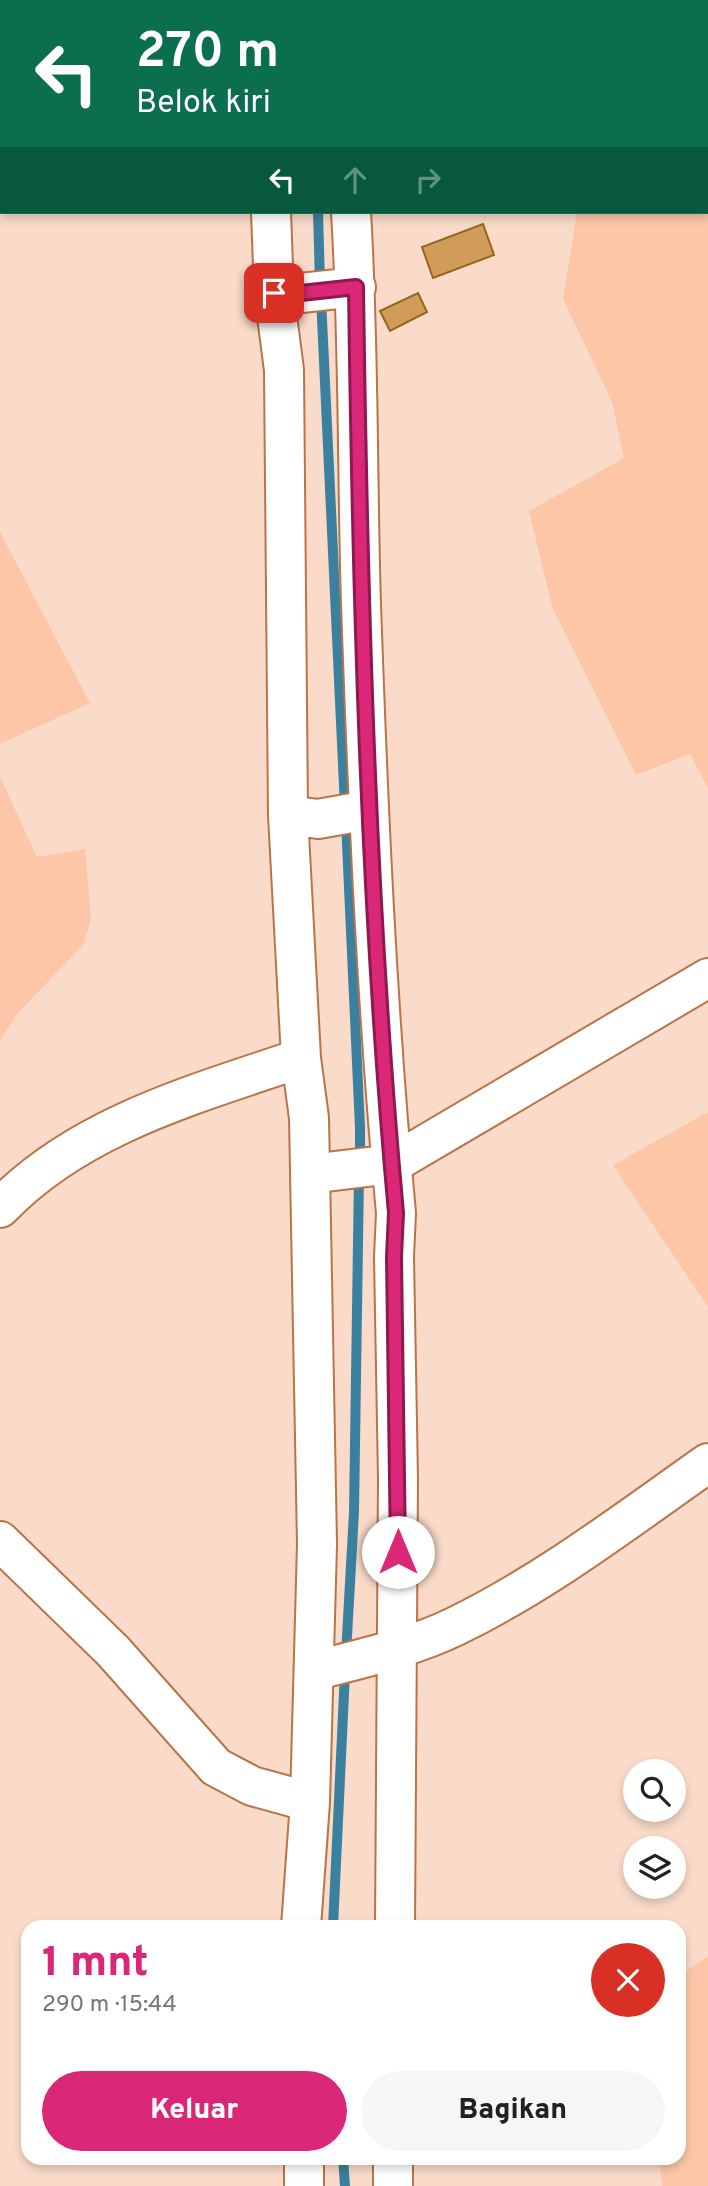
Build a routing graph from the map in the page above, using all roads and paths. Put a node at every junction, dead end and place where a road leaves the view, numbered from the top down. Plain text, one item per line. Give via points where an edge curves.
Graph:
1 (271, 214) edge
2 (351, 214) edge
3 (356, 287) junction
4 (287, 293) junction
5 (332, 814) junction
6 (708, 978) edge
7 (301, 1058) junction
8 (385, 1164) junction
9 (325, 1172) junction
10 (0, 1208) edge
11 (708, 1463) edge
12 (0, 1541) edge
13 (389, 1652) junction
14 (323, 1668) junction
15 (310, 1802) junction
16 (302, 1920) edge
17 (395, 1920) edge
18 (304, 2165) edge
19 (393, 2165) edge
20 (304, 2186) edge
21 (393, 2186) edge

1 - 4 street
2 - 3 street
3 - 4 street
3 - 5 street via 361,602
4 - 5 street via 284,370
5 - 7 street
5 - 8 street
6 - 8 street
7 - 9 street via 309,1118
7 - 10 street via 172,1102 69,1150
8 - 9 street
8 - 13 street via 396,1213 398,1479
9 - 14 street via 317,1544
11 - 13 street via 564,1565 456,1626
12 - 15 street via 113,1651 216,1767 251,1786
13 - 14 street
13 - 17 street
14 - 15 street
15 - 16 street
18 - 20 street
19 - 21 street

